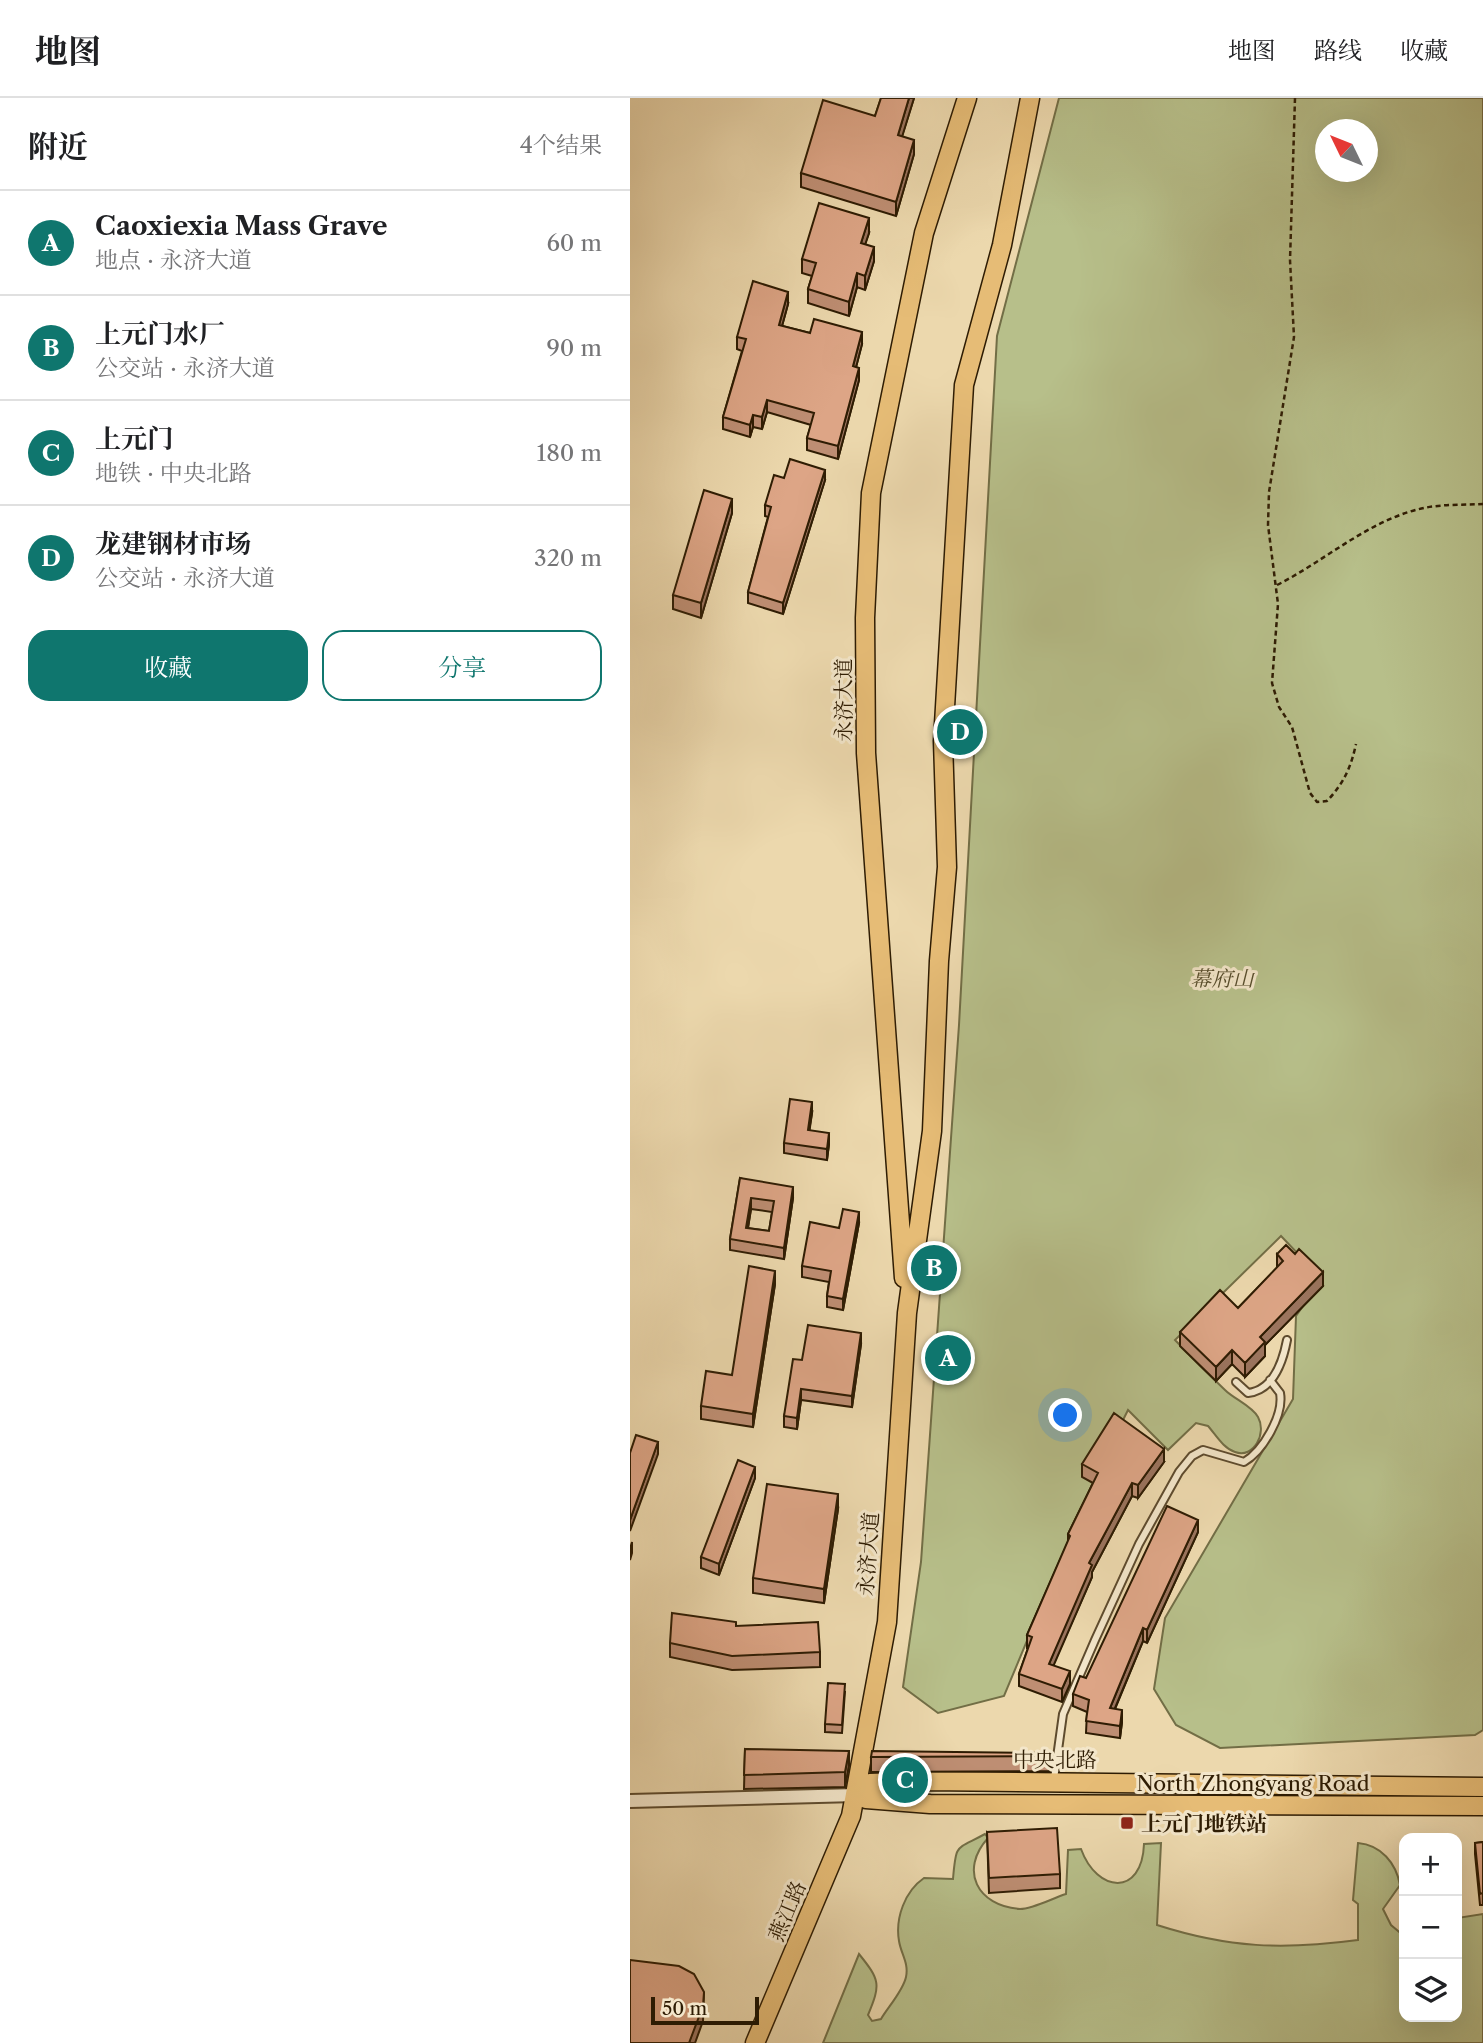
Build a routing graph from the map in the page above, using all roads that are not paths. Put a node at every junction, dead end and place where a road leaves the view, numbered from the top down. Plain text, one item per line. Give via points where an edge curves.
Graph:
1 (967, 98) edge
2 (1030, 98) edge
3 (907, 1313) junction
4 (1287, 1340) dead end
5 (1270, 1380) junction
6 (1236, 1382) dead end
7 (1054, 1781) junction
8 (1483, 1787) edge
9 (864, 1792) junction
10 (630, 1801) edge
11 (1483, 1806) edge
12 (755, 2043) edge
13 (767, 2043) edge

1 - 3 main road, 永济大道 via 924,233 870,507 866,753
2 - 3 main road, 永济大道 via 1002,245 964,385 943,741 947,867 932,1131
3 - 9 main road, 永济大道 via 887,1622
4 - 5 lane via 1282,1364
5 - 6 lane via 1257,1392 1248,1393
5 - 7 lane via 1281,1400 1255,1456 1244,1462 1203,1450 1192,1456 1139,1544 1063,1714
7 - 8 main road, 中央北路
7 - 9 main road, 中央北路
9 - 10 street, 中央北路
9 - 11 main road, North Zhongyang Road via 944,1804
9 - 12 main road, 燕江路
9 - 13 main road via 856,1836

